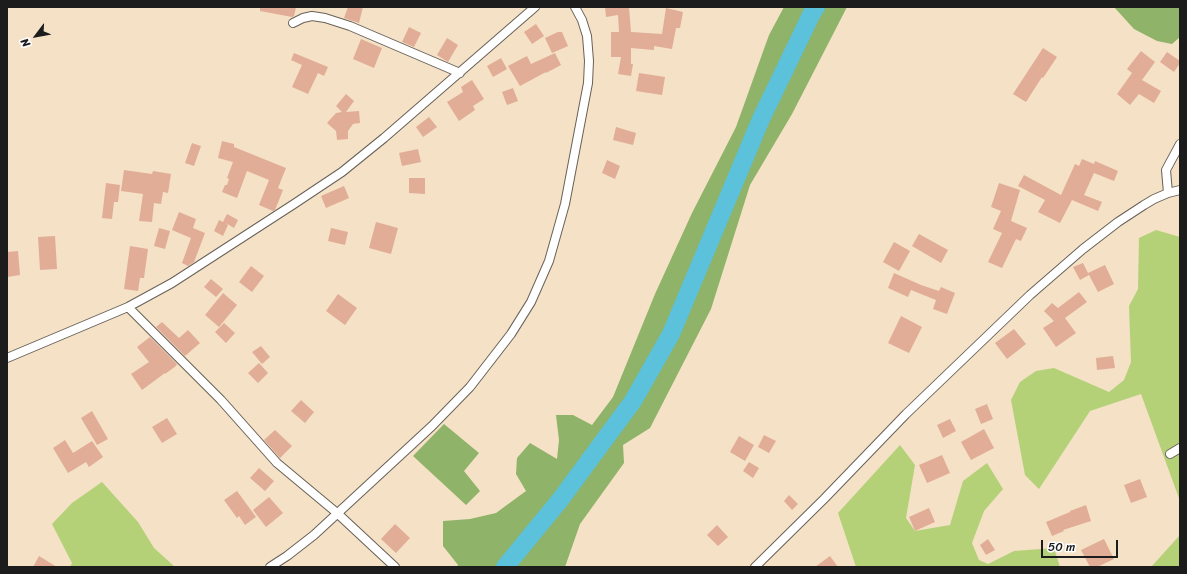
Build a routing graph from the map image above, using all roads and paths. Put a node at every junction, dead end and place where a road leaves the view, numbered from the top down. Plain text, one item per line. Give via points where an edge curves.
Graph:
1 (535, 7) edge
2 (575, 7) edge
3 (293, 23) dead end
4 (460, 73) junction
5 (1180, 144) edge
6 (1180, 190) edge
7 (1168, 193) junction
8 (128, 307) junction
9 (7, 358) edge
10 (1180, 448) edge
11 (1170, 454) dead end
12 (337, 513) junction
13 (270, 567) edge
14 (395, 567) edge
15 (754, 567) edge

1 - 4 street
2 - 12 street via 587,36 588,83 565,204 549,260 531,302 511,334 470,387 432,426
3 - 4 street via 312,16 325,18 350,26
4 - 8 street via 342,172 172,283
5 - 7 street via 1166,170
6 - 7 street
7 - 15 street via 1118,222 1030,295 906,414
8 - 9 street
8 - 12 street via 221,400 277,463
10 - 11 street
12 - 13 street via 314,535
12 - 14 street

